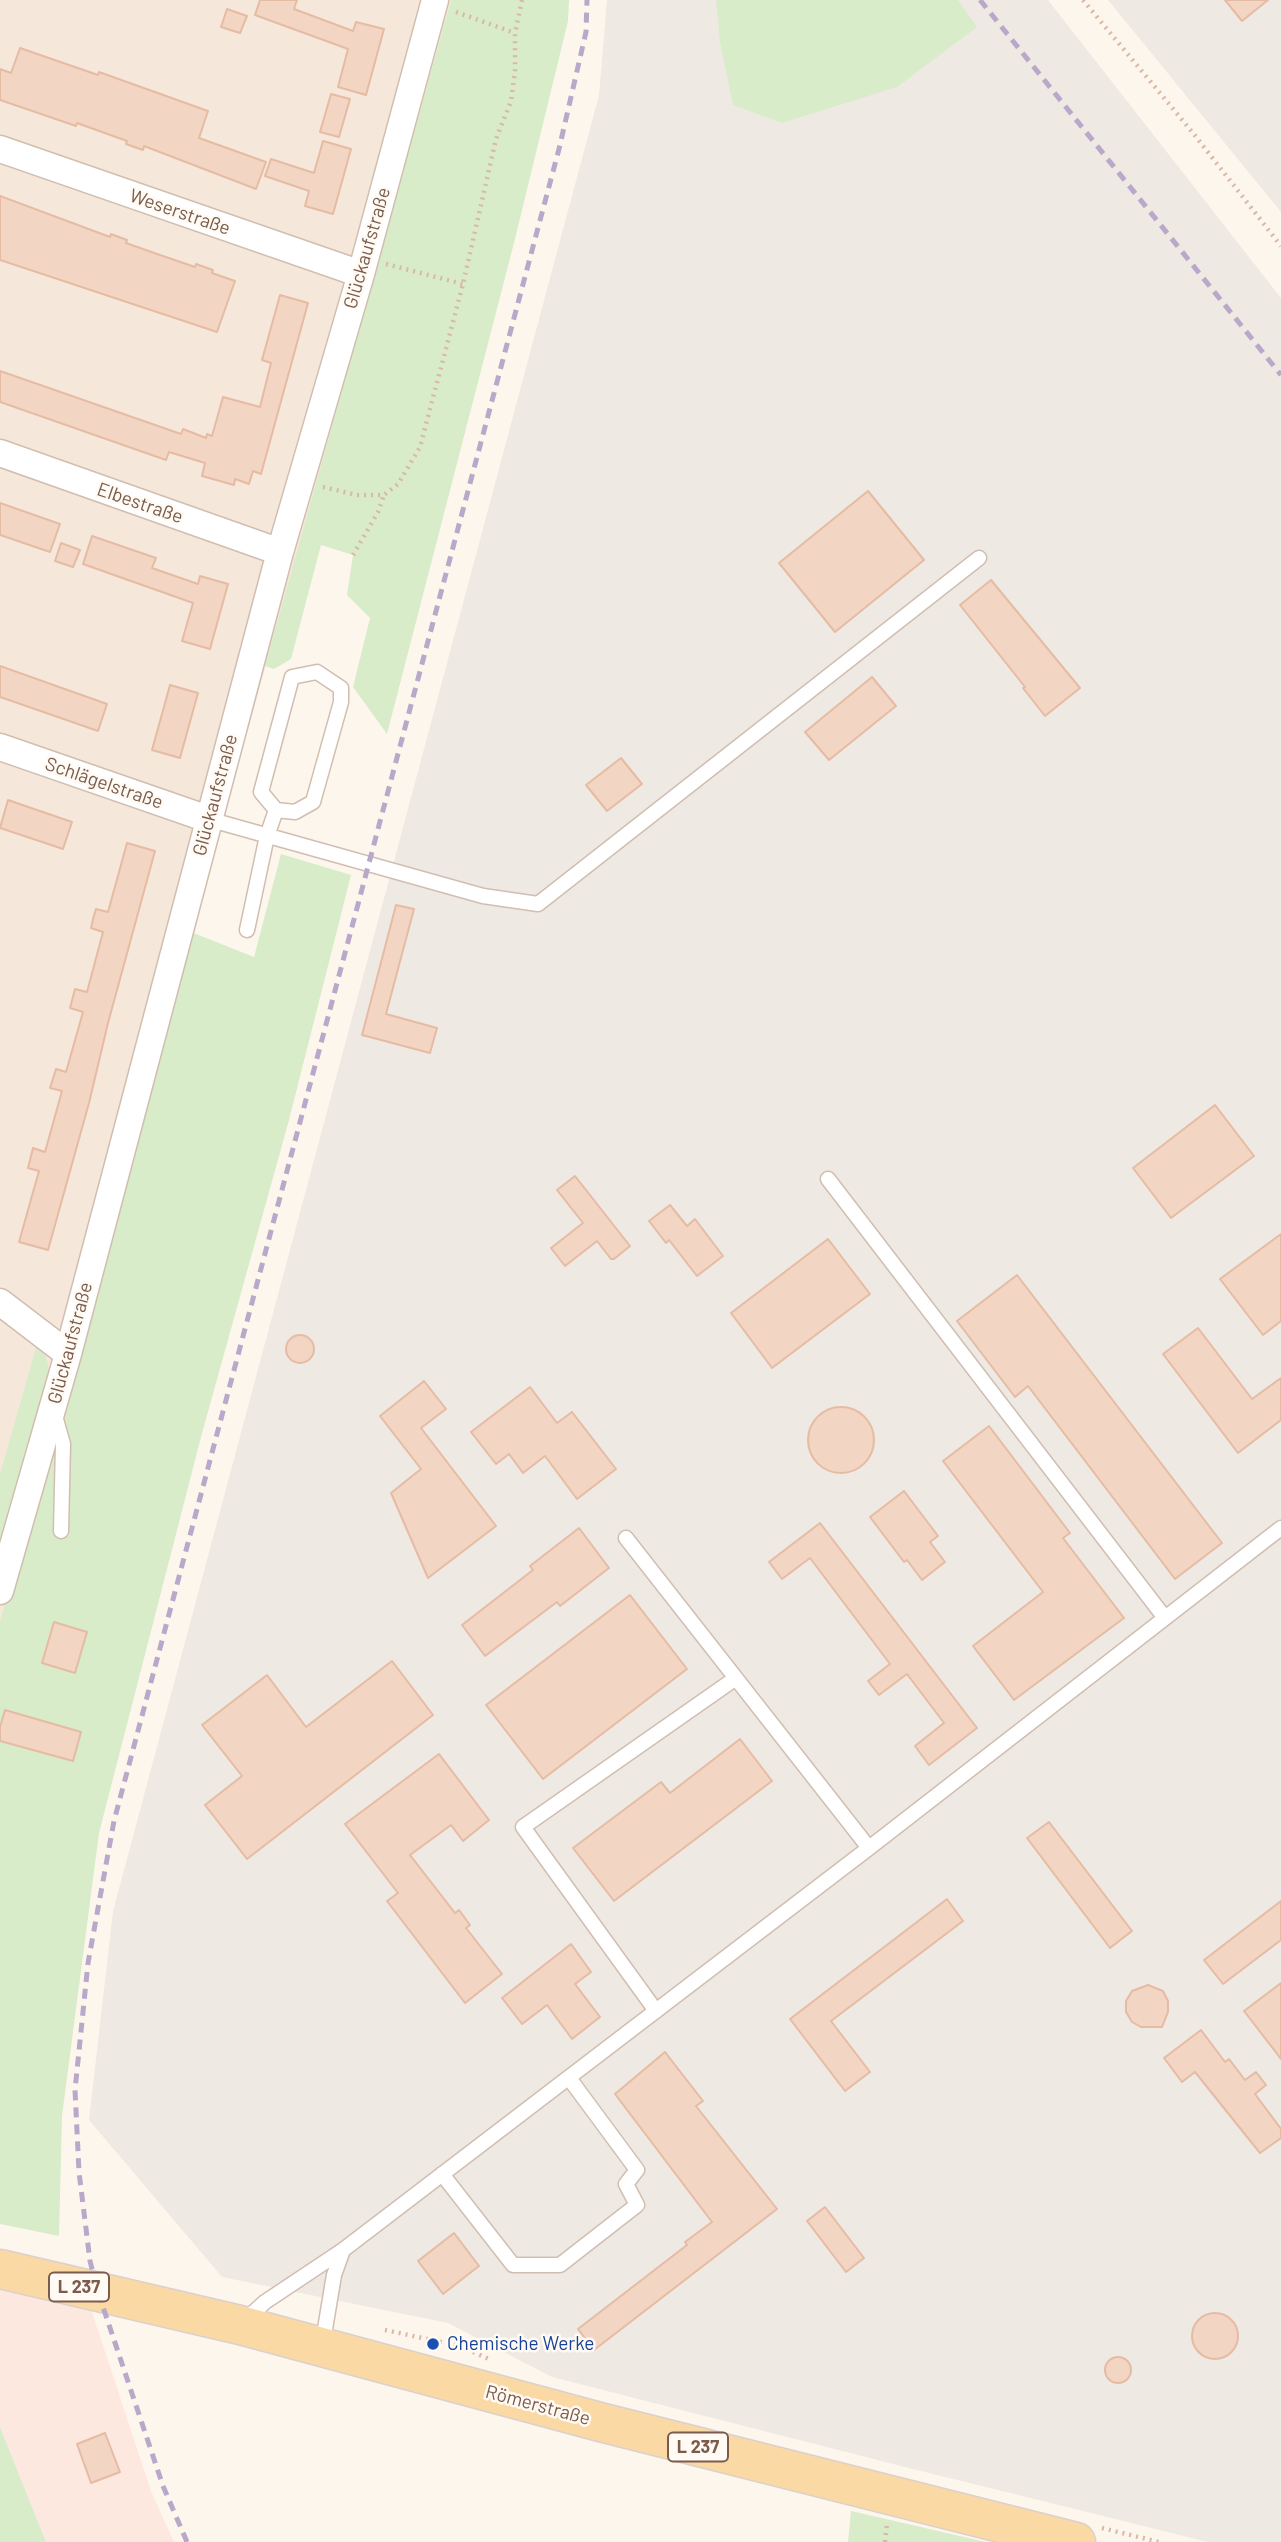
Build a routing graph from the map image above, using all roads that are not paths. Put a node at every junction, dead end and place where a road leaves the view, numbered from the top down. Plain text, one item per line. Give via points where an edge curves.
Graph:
1 (435, 2) edge
2 (0, 149) edge
3 (363, 266) junction
4 (0, 453) edge
5 (280, 552) junction
6 (979, 558) dead end
7 (0, 747) edge
8 (276, 810) junction
9 (208, 819) junction
10 (267, 836) junction
11 (247, 930) dead end
12 (828, 1179) dead end
13 (0, 1302) edge
14 (68, 1354) junction
15 (53, 1408) junction
16 (1281, 1528) edge
17 (61, 1531) dead end
18 (626, 1538) dead end
19 (0, 1591) edge
20 (1165, 1618) junction
21 (736, 1678) junction
22 (869, 1848) junction
23 (656, 2011) junction
24 (569, 2078) junction
25 (442, 2175) junction
26 (342, 2250) junction
27 (0, 2269) edge
28 (240, 2325) junction
29 (322, 2347) junction
30 (1076, 2542) edge

1 - 3 street, Glückaufstraße
2 - 3 street, Weserstraße
3 - 5 street, Glückaufstraße
4 - 5 street, Elbestraße
5 - 9 street, Glückaufstraße
6 - 10 lane via 538,904 483,896
7 - 9 street, Schlägelstraße
8 - 8 lane via 295,813 313,803 341,702 341,688 317,672 292,677 261,792
8 - 10 lane
9 - 10 lane
9 - 14 street, Glückaufstraße
10 - 11 lane
12 - 20 lane
13 - 14 street
14 - 15 street, Glückaufstraße
15 - 17 lane via 63,1444
15 - 19 street, Glückaufstraße
16 - 20 lane
18 - 21 lane
20 - 22 lane
21 - 22 lane
21 - 23 lane via 523,1827
22 - 23 lane
23 - 24 lane
24 - 25 lane
24 - 25 lane via 637,2170 626,2184 637,2205 560,2265 513,2266
25 - 26 lane
26 - 28 lane via 265,2302
26 - 29 lane
27 - 28 main road, Römerstraße / L 237
28 - 29 main road, Römerstraße / L 237
29 - 30 main road, Römerstraße / L 237

